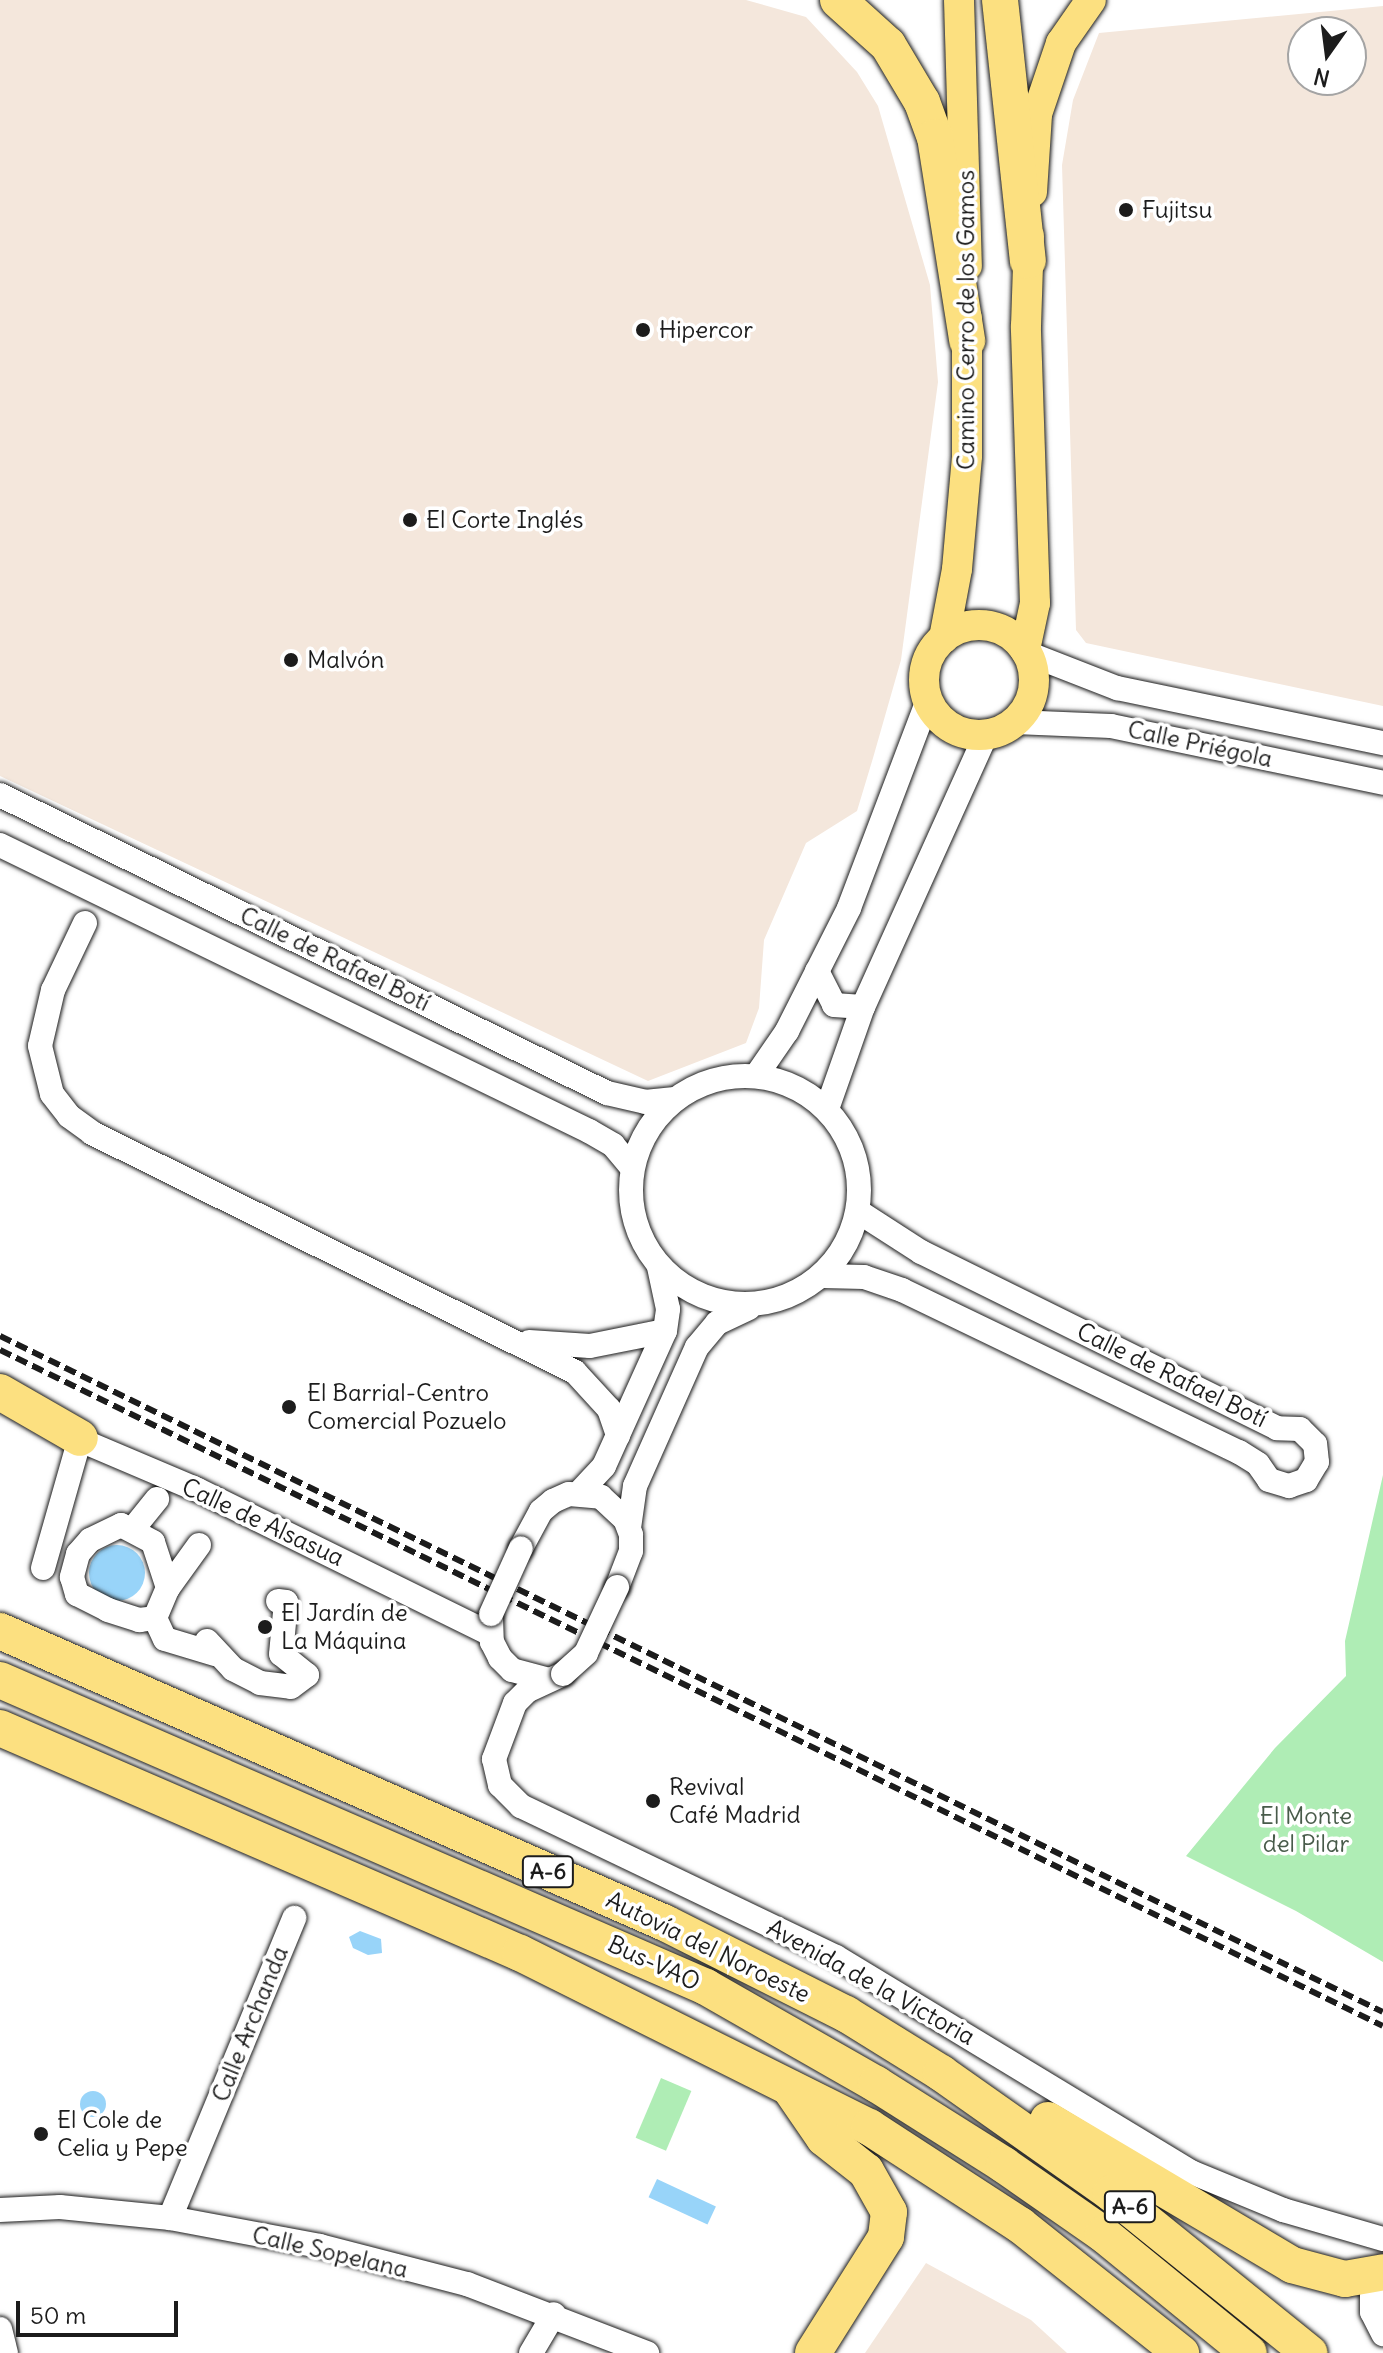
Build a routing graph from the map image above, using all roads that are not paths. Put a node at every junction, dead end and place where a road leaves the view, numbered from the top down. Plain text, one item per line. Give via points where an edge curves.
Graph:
1 (838, 0) edge
2 (959, 0) edge
3 (1000, 0) edge
4 (1091, 0) edge
5 (1028, 260) junction
6 (967, 340) junction
7 (944, 638) junction
8 (1026, 652) junction
9 (928, 700) junction
10 (1015, 722) junction
11 (986, 735) junction
12 (1383, 743) edge
13 (1383, 783) edge
14 (0, 795) edge
15 (0, 845) edge
16 (85, 923) dead end
17 (817, 971) junction
18 (863, 1007) junction
19 (385, 1030) junction
20 (557, 1069) junction
21 (756, 1076) junction
22 (675, 1099) junction
23 (827, 1109) junction
24 (632, 1168) junction
25 (859, 1212) junction
26 (659, 1267) junction
27 (823, 1276) junction
28 (759, 1305) junction
29 (665, 1331) junction
30 (508, 1339) junction
31 (0, 1392) edge
32 (0, 1411) edge
33 (618, 1435) junction
34 (80, 1438) junction
35 (578, 1494) junction
36 (157, 1499) dead end
37 (629, 1528) junction
38 (132, 1530) junction
39 (199, 1545) dead end
40 (43, 1568) dead end
41 (168, 1588) junction
42 (278, 1601) dead end
43 (155, 1618) junction
44 (491, 1624) junction
45 (0, 1631) edge
46 (504, 1662) junction
47 (554, 1677) junction
48 (0, 1680) edge
49 (515, 1703) junction
50 (0, 1728) edge
51 (294, 1918) dead end
52 (941, 2073) junction
53 (787, 2085) junction
54 (0, 2210) edge
55 (170, 2218) junction
56 (1318, 2222) junction
57 (1383, 2239) edge
58 (1379, 2276) edge
59 (554, 2314) junction
60 (0, 2329) edge
61 (1383, 2334) edge
62 (6, 2353) edge
63 (531, 2353) edge
64 (647, 2353) edge
65 (813, 2353) edge
66 (1181, 2353) edge
67 (1249, 2353) edge
68 (1309, 2353) edge

1 - 6 highway via 888,45 922,102 935,137
2 - 6 main road, Camino Cerro de los Gamos via 967,134
3 - 5 highway
4 - 5 main road via 1061,43 1037,114
5 - 8 main road via 1035,603
6 - 7 main road, Camino Cerro de los Gamos via 967,456 957,569
7 - 8 main road via 960,629 987,627 1013,637
7 - 9 main road via 925,669
8 - 10 main road via 1032,698
8 - 12 street, Calle Priégola via 1117,688
9 - 11 main road via 951,727
9 - 17 street via 883,825
10 - 11 main road
10 - 13 street, Calle Priégola via 1111,726
11 - 18 street
14 - 20 street, Calle de Rafael Botí
15 - 19 street, Calle de Rafael Botí
16 - 30 street via 53,990 40,1046 52,1094 69,1116 92,1133
17 - 18 street via 834,1005
17 - 21 street via 787,1031
18 - 23 street
19 - 20 street via 409,1032 543,1097 558,1090
19 - 24 street, Calle de Rafael Botí via 589,1131 613,1145
20 - 22 street, Calle de Rafael Botí via 626,1100
21 - 22 street via 728,1077
21 - 23 street via 795,1086
22 - 24 street via 649,1128
23 - 25 street via 849,1139 860,1175
24 - 26 street via 631,1207
25 - 27 street via 846,1247
25 - 27 street, Calle de Rafael Botí via 921,1252 1277,1428 1300,1429 1315,1444 1317,1462 1306,1480 1289,1486 1269,1480 1258,1464 1239,1452 902,1290 864,1277
26 - 28 street via 696,1294 727,1304
26 - 29 street via 668,1309
27 - 28 street via 793,1295
28 - 37 street via 734,1313 706,1335 635,1486
29 - 30 street via 590,1346
29 - 33 street
30 - 33 street via 575,1372 602,1399
31 - 34 highway
32 - 34 street, Calle de Alsasua
33 - 35 street via 604,1466
34 - 40 street
34 - 44 street, Calle de Alsasua via 446,1610
35 - 37 street via 601,1497 615,1506
35 - 44 street, bridge via 553,1501 541,1511
36 - 38 street
37 - 47 street, bridge via 631,1551 586,1653
38 - 41 street via 153,1542
38 - 43 street via 121,1525 90,1540 78,1554 72,1577 77,1594 108,1610 139,1620
39 - 41 street
41 - 43 street
42 - 43 street via 286,1602 281,1654 307,1675 291,1687 260,1683 211,1647 165,1639
44 - 46 street
45 - 52 highway, Autovía del Noroeste / A-6 via 665,1923 846,2014
46 - 47 street via 528,1677
46 - 49 street
47 - 49 street
48 - 67 highway, Bus-VAO via 706,1987 1004,2165 1103,2234
49 - 56 street, Avenida de la Victoria via 494,1759 500,1785 521,1806 836,1957 1191,2172
50 - 53 highway via 520,1953
51 - 55 street, Calle Archanda
52 - 58 highway via 994,2087 1292,2265 1325,2277
52 - 68 highway, Autovía del Noroeste / A-6 via 1111,2193
53 - 65 highway via 824,2138 866,2171 889,2212 886,2237
53 - 66 highway via 869,2127 1020,2225
54 - 55 street, Calle Sopelana via 60,2207
55 - 59 street, Calle Sopelana via 320,2246 467,2284
56 - 57 street, Avenida de la Victoria
56 - 58 street, Avenida de la Victoria via 1364,2252
58 - 61 street via 1372,2312
59 - 63 street
59 - 64 street, Calle Sopelana
60 - 62 street

